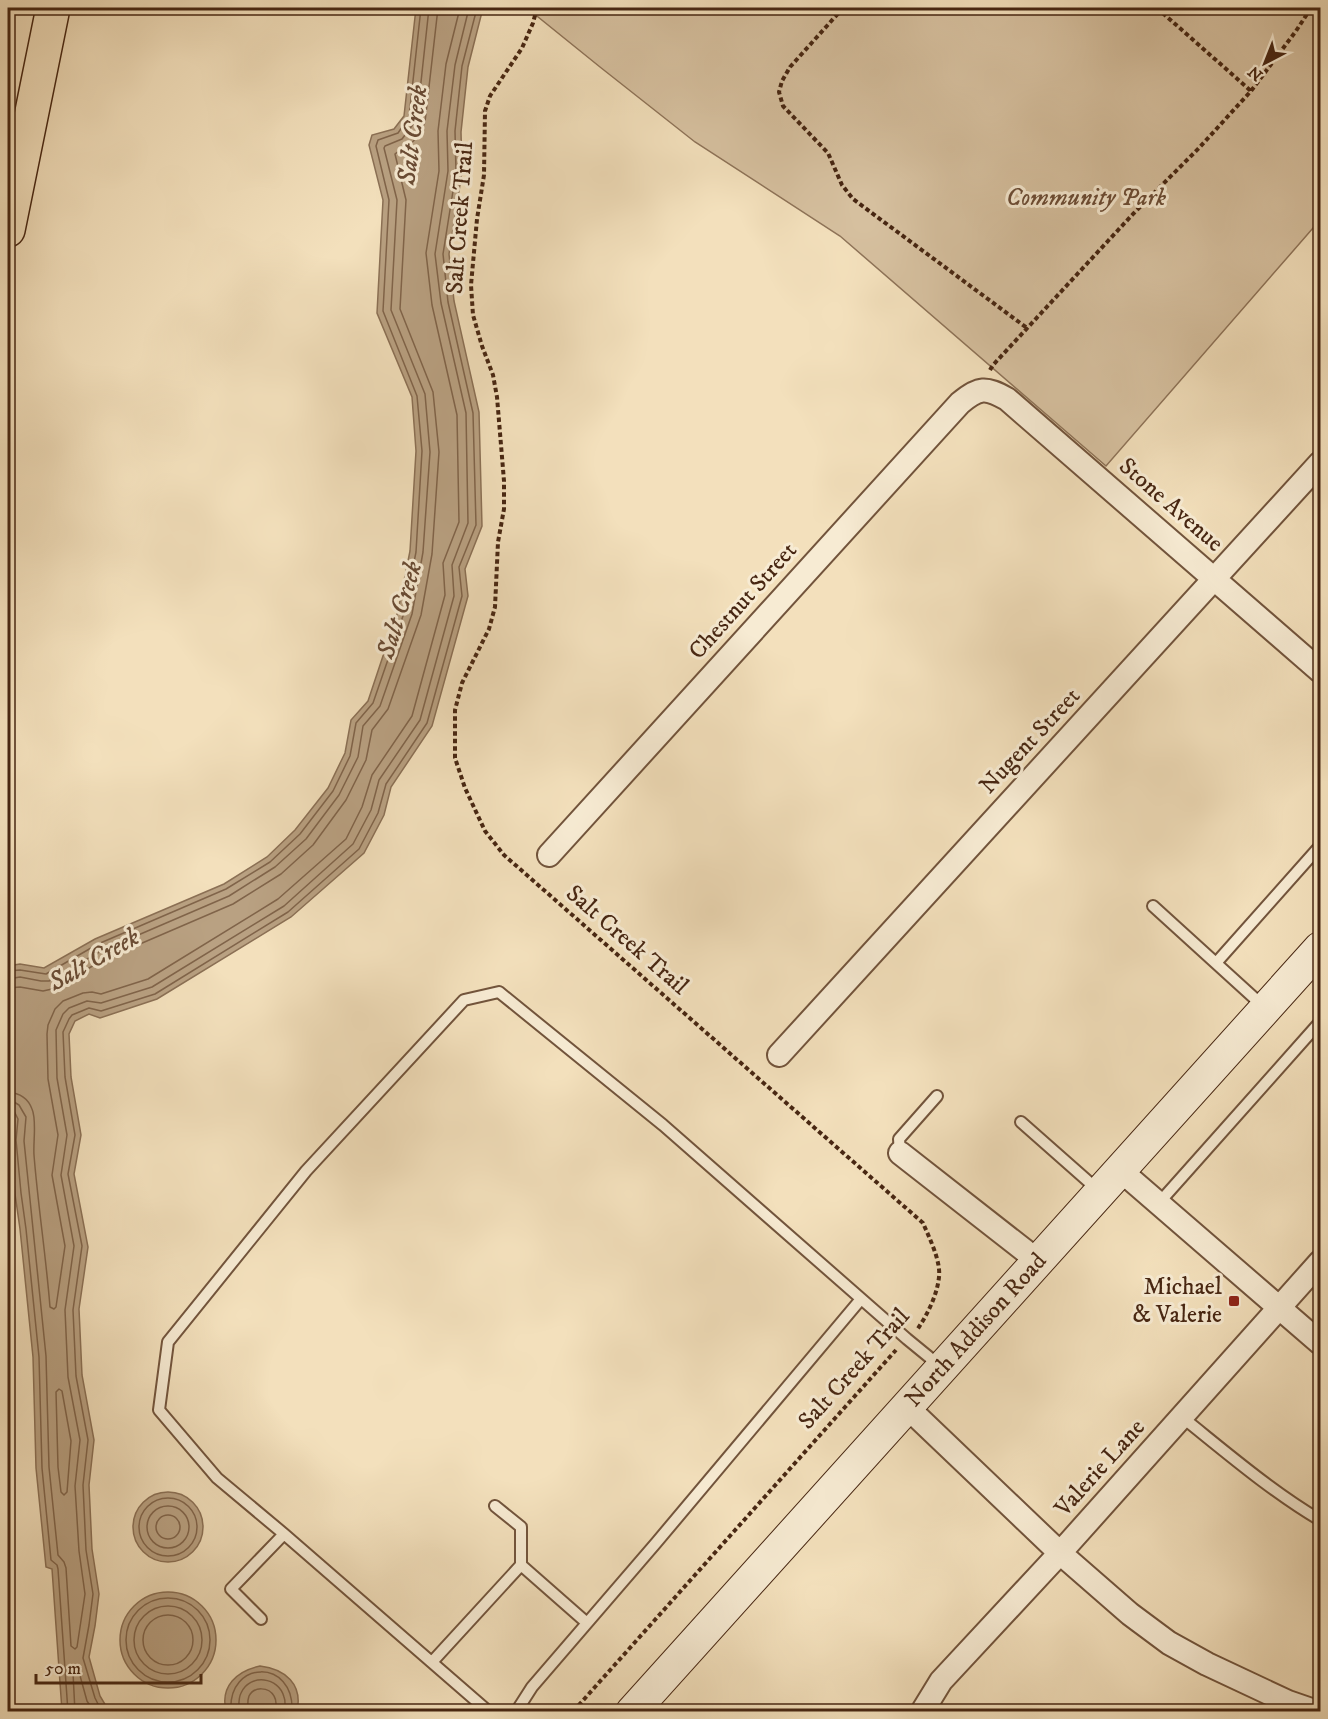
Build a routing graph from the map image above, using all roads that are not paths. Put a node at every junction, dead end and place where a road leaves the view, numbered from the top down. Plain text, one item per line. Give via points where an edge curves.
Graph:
1 (53, 8) edge
2 (8, 230) edge
3 (981, 389) joint
4 (1320, 463) edge
5 (1215, 579) junction
6 (1320, 671) edge
7 (1320, 846) edge
8 (549, 855) dead end
9 (1153, 906) dead end
10 (1320, 948) edge
11 (1216, 963) junction
12 (1266, 1009) junction
13 (1320, 1022) edge
14 (779, 1055) dead end
15 (937, 1096) dead end
16 (1021, 1122) dead end
17 (900, 1153) joint
18 (1110, 1181) junction
19 (1158, 1204) junction
20 (1038, 1261) junction
21 (1320, 1262) edge
22 (861, 1299) junction
23 (1279, 1308) junction
24 (1320, 1343) edge
25 (943, 1368) junction
26 (907, 1407) junction
27 (1182, 1417) junction
28 (495, 1506) dead end
29 (1320, 1520) edge
30 (284, 1534) junction
31 (1060, 1553) junction
32 (520, 1565) junction
33 (261, 1619) dead end
34 (587, 1623) junction
35 (432, 1662) junction
36 (489, 1712) edge
37 (516, 1712) edge
38 (632, 1712) edge
39 (922, 1712) edge
40 (1317, 1712) edge

1 - 2 highway
3 - 5 street, Stone Avenue via 992,390 1007,399
3 - 8 street, Chestnut Street via 960,403
4 - 5 street, Nugent Street
5 - 6 street, Stone Avenue
5 - 14 street, Nugent Street
7 - 11 lane
9 - 11 lane
10 - 12 street, North Addison Road
11 - 12 lane
12 - 18 street, North Addison Road
13 - 19 lane
15 - 17 lane via 899,1138
16 - 18 lane
17 - 20 street
18 - 19 street
18 - 20 street, North Addison Road
19 - 23 street
20 - 25 street, North Addison Road
21 - 23 street, Valerie Lane
22 - 25 lane
22 - 30 lane via 663,1125 499,992 464,1000 306,1171 168,1342 159,1410 217,1478
22 - 34 lane
23 - 24 street
23 - 27 street, Valerie Lane
25 - 26 street, North Addison Road
26 - 31 street
26 - 38 street, North Addison Road
27 - 29 lane via 1264,1482
27 - 31 street, Valerie Lane
28 - 32 lane via 521,1527
30 - 33 lane via 231,1589
30 - 35 lane
31 - 39 street, Valerie Lane via 941,1681
31 - 40 street via 1169,1643 1288,1702
32 - 34 lane
32 - 35 lane
34 - 37 lane via 532,1687
35 - 36 lane

